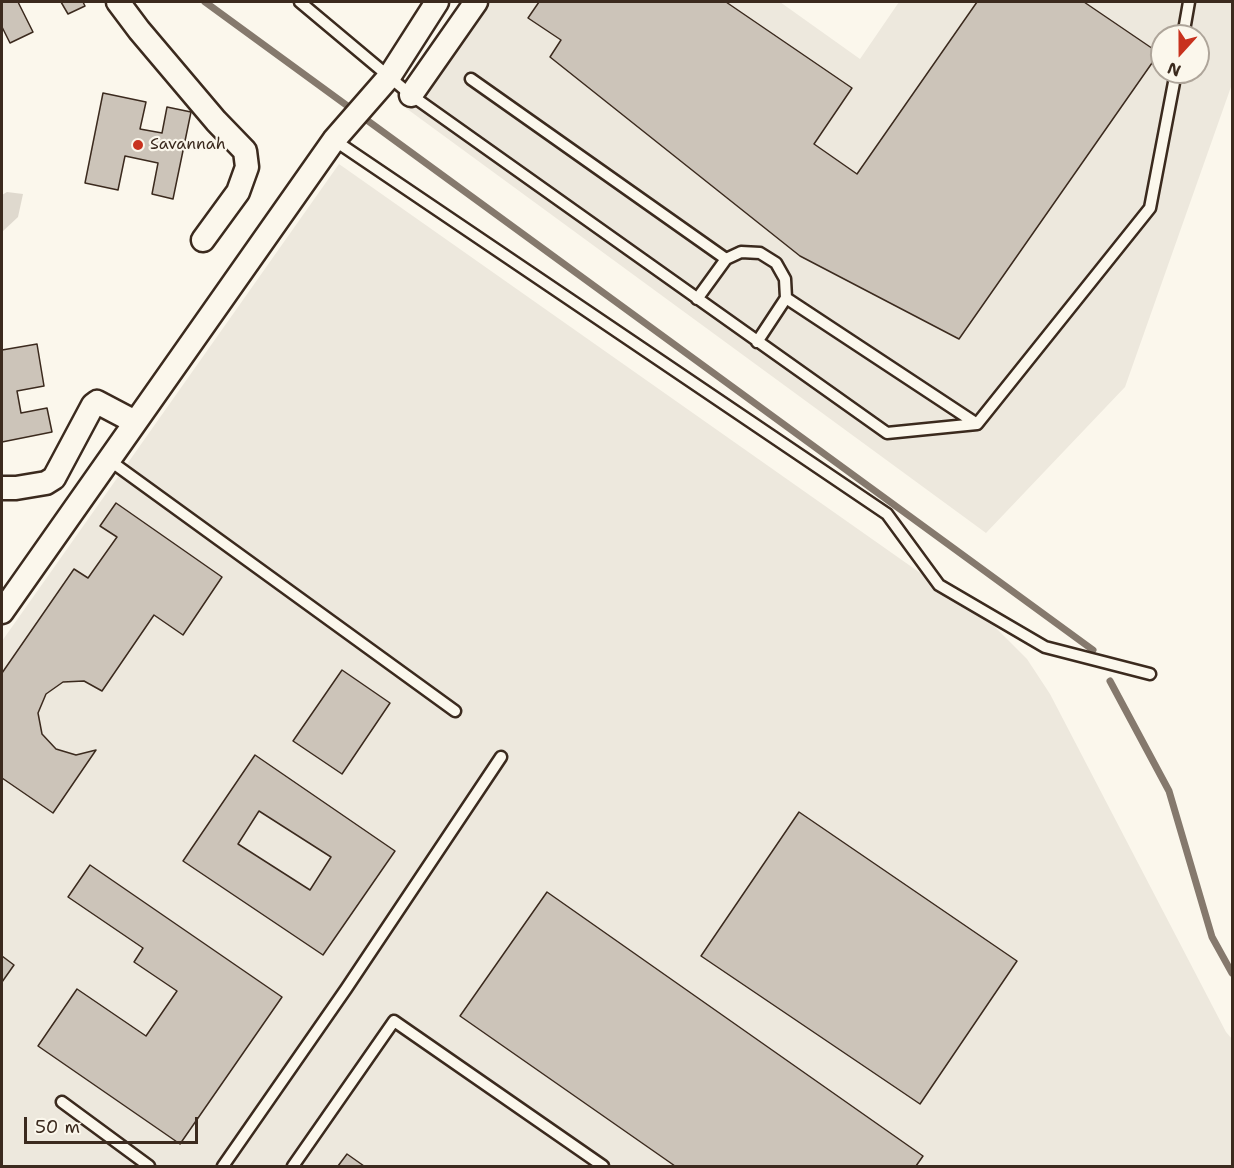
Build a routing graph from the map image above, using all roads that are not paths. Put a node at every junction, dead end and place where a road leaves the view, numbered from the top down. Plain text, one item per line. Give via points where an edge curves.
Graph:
1 (118, 2) edge
2 (300, 2) edge
3 (437, 2) edge
4 (476, 2) edge
5 (1190, 2) edge
6 (1185, 24) edge
7 (389, 77) junction
8 (471, 79) dead end
9 (1174, 84) edge
10 (411, 95) junction
11 (334, 140) junction
12 (203, 240) dead end
13 (726, 259) junction
14 (786, 298) junction
15 (697, 299) junction
16 (757, 342) junction
17 (135, 422) junction
18 (977, 424) junction
19 (109, 460) junction
20 (2, 488) edge
21 (3, 607) edge
22 (1150, 674) dead end
23 (455, 711) dead end
24 (501, 757) dead end
25 (62, 1102) dead end
26 (149, 1167) edge
27 (224, 1167) edge
28 (293, 1167) edge
29 (603, 1167) edge

1 - 12 street via 245,151 247,167 238,192
2 - 7 lane
3 - 7 street
4 - 10 street
5 - 6 lane
7 - 10 lane
7 - 11 street
8 - 13 lane
9 - 18 lane via 1150,208
10 - 15 lane
11 - 17 street
11 - 22 lane via 887,514 939,585 1045,647
13 - 14 lane via 741,252 760,253 776,263 785,279
13 - 15 lane
14 - 16 lane
14 - 18 lane
15 - 16 lane
16 - 18 lane via 887,433
17 - 19 street
17 - 20 street via 97,402 54,478 46,483
19 - 21 street
19 - 23 lane
24 - 27 lane
25 - 26 lane
28 - 29 lane via 393,1022

